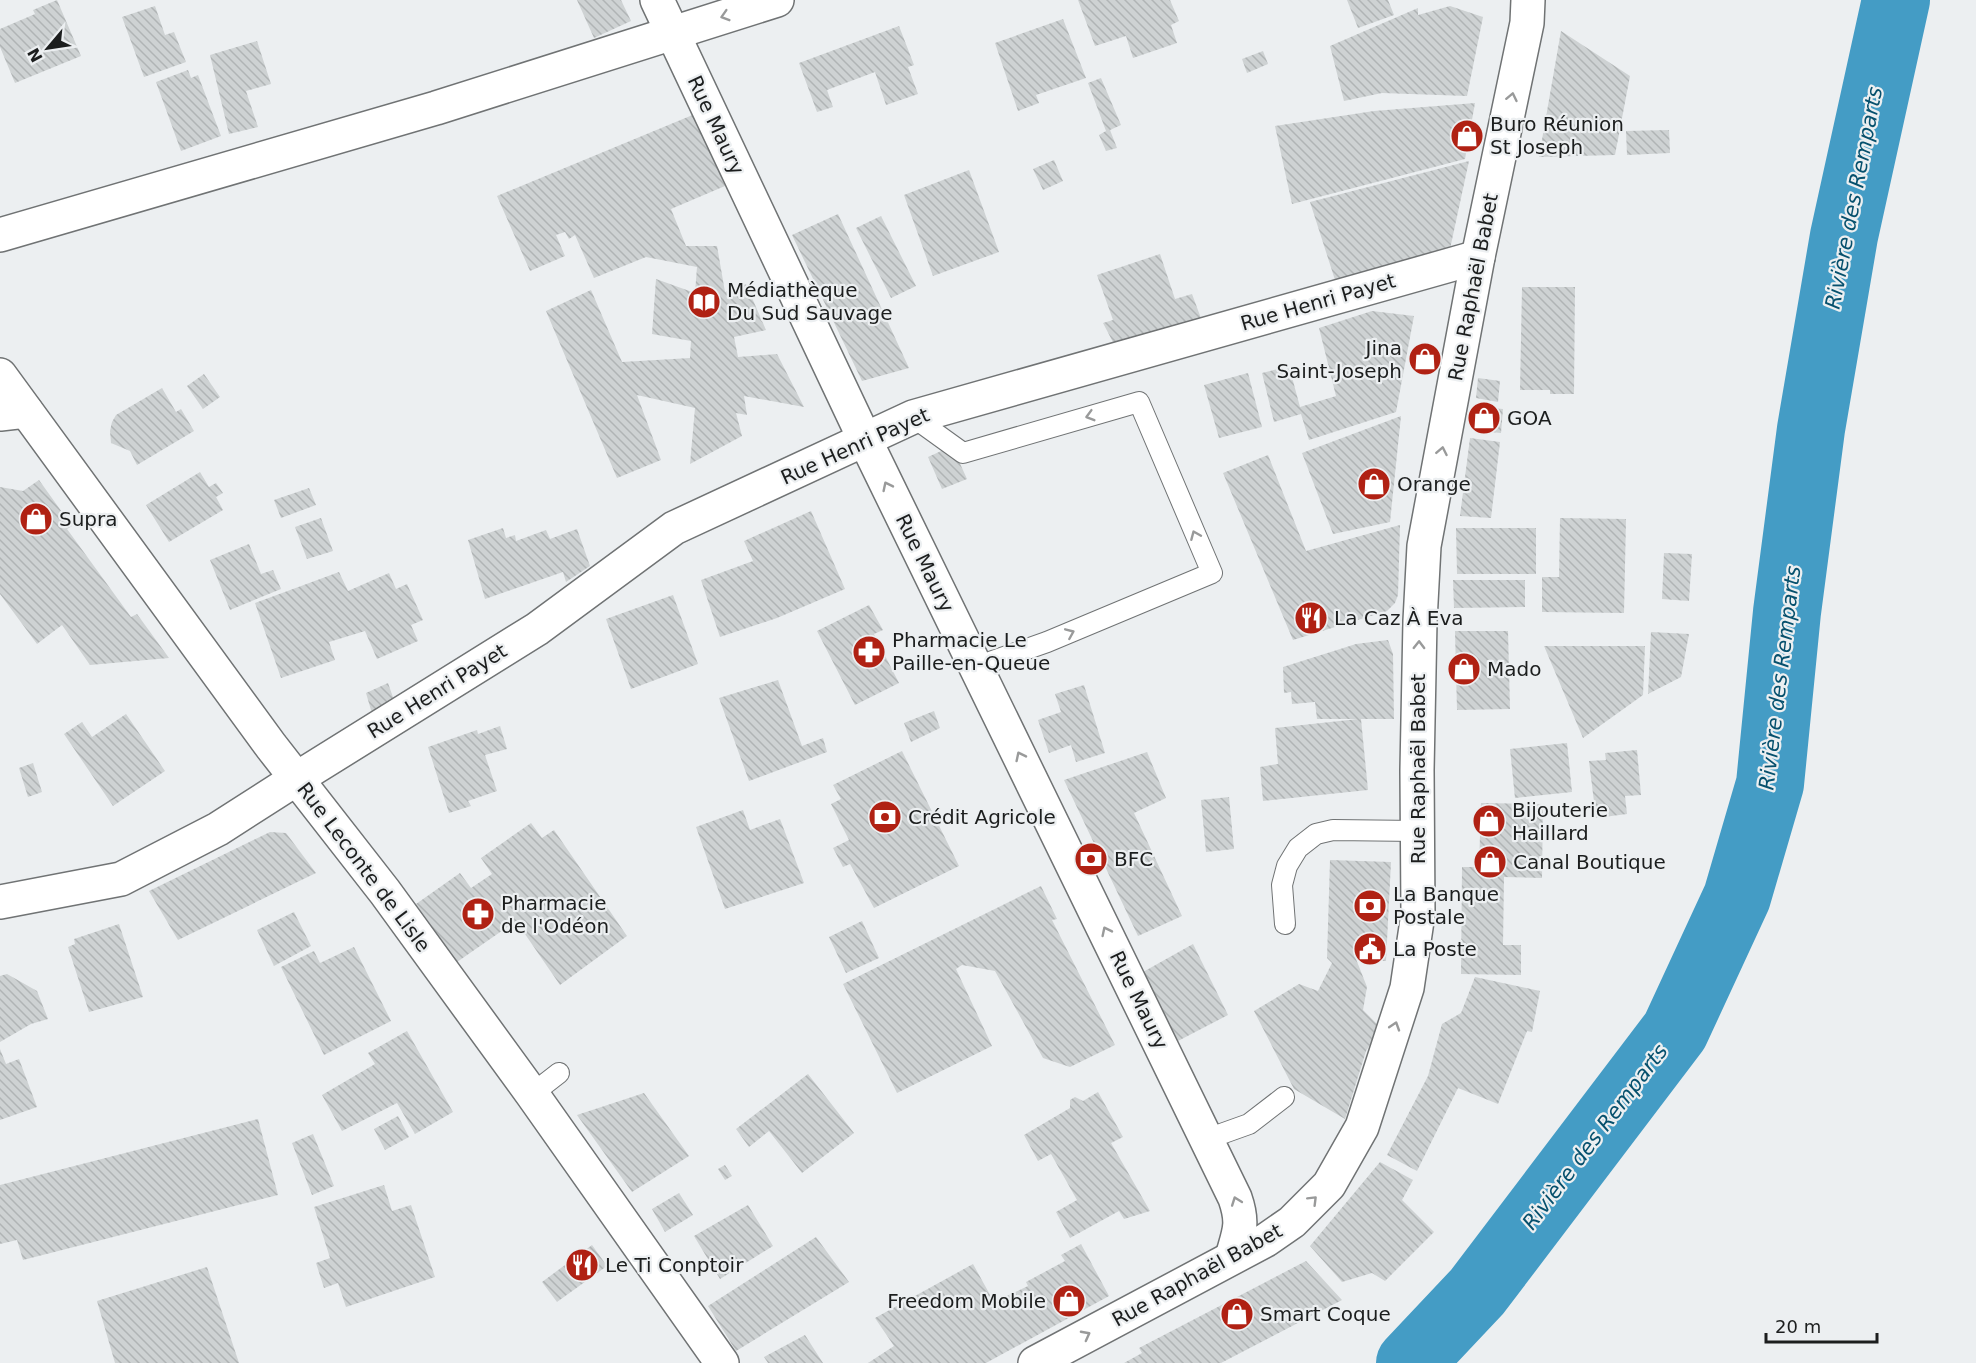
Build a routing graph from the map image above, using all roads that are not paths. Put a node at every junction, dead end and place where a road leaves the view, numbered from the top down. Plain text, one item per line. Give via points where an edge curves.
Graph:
1 (657, 0) edge
2 (777, 0) edge
3 (1528, 0) edge
4 (673, 32) junction
5 (0, 235) edge
6 (1478, 257) junction
7 (0, 375) edge
8 (13, 412) edge
9 (913, 417) junction
10 (865, 440) junction
11 (976, 667) junction
12 (296, 779) junction
13 (1418, 831) junction
14 (0, 902) edge
15 (1285, 924) dead end
16 (559, 1073) dead end
17 (532, 1094) junction
18 (1284, 1097) dead end
19 (1207, 1139) junction
20 (1232, 1257) junction
21 (722, 1363) edge
22 (1035, 1363) edge

1 - 4 street, Rue Maury
2 -> 4 street
6 -> 3 street, Rue Raphaël Babet via 1527,23
4 - 5 street via 436,108
4 - 10 street, Rue Maury
6 - 9 street, Rue Henri Payet
13 -> 6 street, Rue Raphaël Babet via 1419,633 1424,546
7 - 8 street, Rue Leconte de Lisle
8 - 12 street, Rue Leconte de Lisle
9 - 10 street, Rue Henri Payet
11 -> 9 lane via 1047,642 1212,573 1139,402 963,453
11 -> 10 street, Rue Maury
10 - 12 street, Rue Henri Payet via 674,528 537,628
19 -> 11 street, Rue Maury
12 - 14 street, Rue Henri Payet via 218,829 121,879
12 - 17 street, Rue Leconte de Lisle via 385,892
13 - 15 lane via 1333,830 1316,834 1298,848 1287,866 1282,885
20 -> 13 street, Rue Raphaël Babet via 1292,1222 1329,1185 1362,1126 1407,988 1419,914
16 - 17 lane
17 - 21 street, Rue Leconte de Lisle
18 - 19 lane via 1250,1124
20 -> 19 street, Rue Maury via 1241,1216
22 -> 20 street, Rue Raphaël Babet

